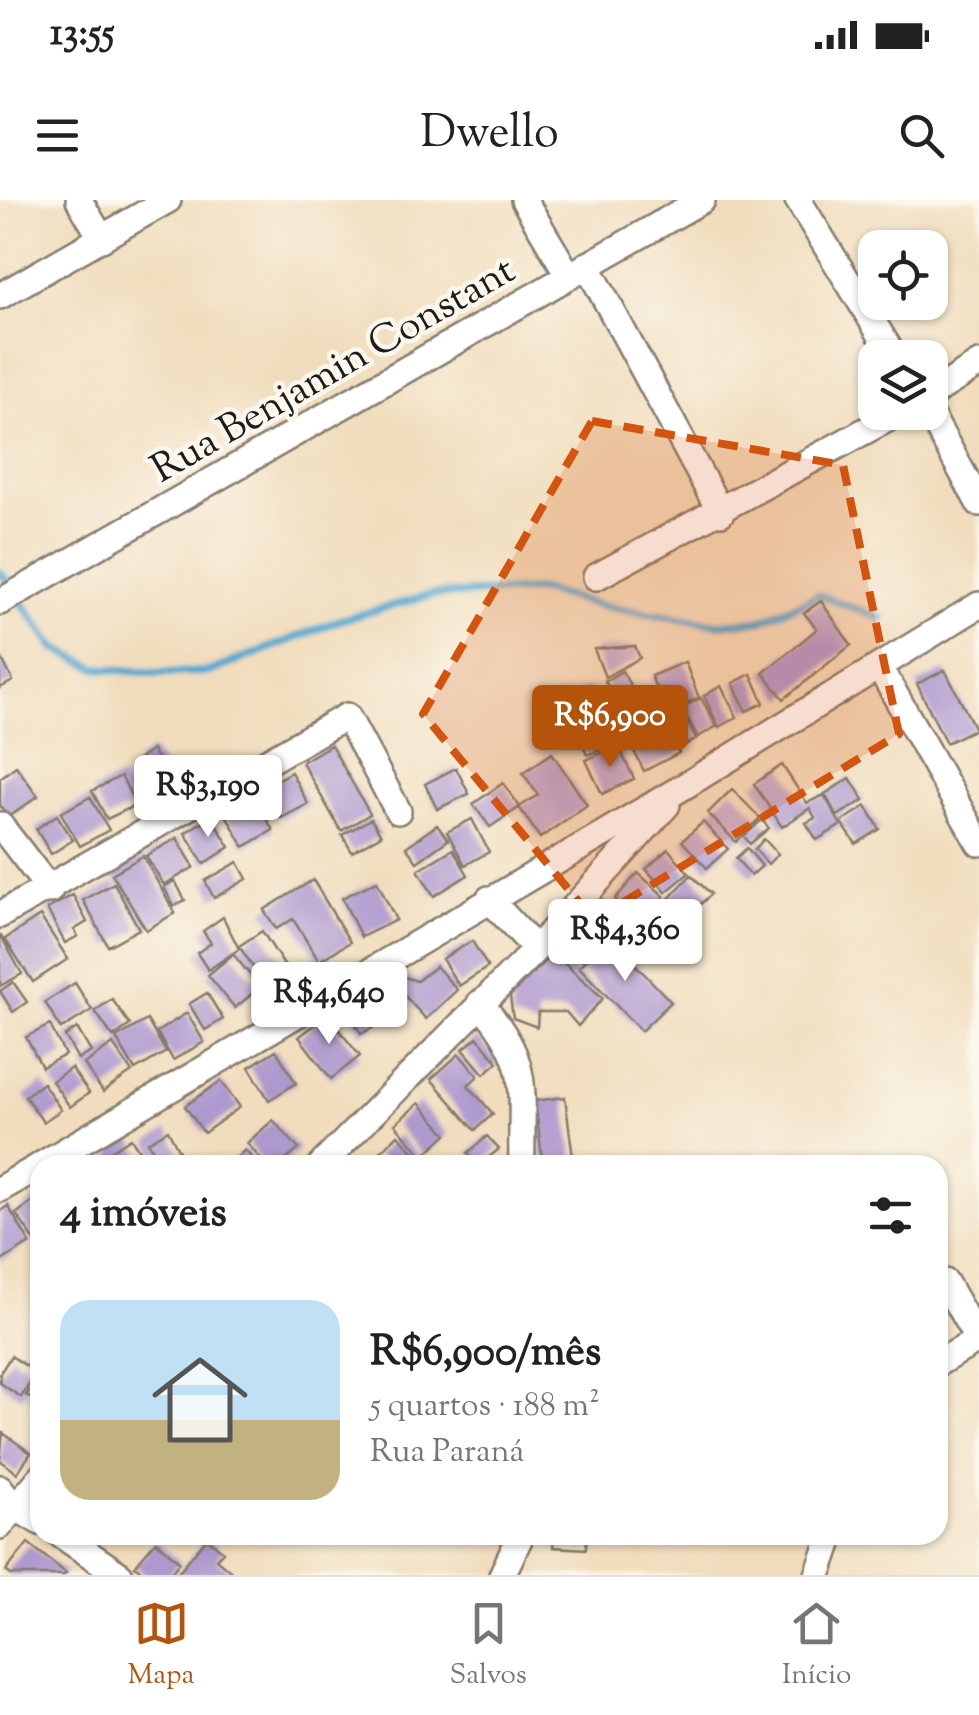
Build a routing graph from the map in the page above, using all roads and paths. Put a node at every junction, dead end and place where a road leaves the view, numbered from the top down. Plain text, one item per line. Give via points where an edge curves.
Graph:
1 (79, 200) edge
2 (168, 200) edge
3 (524, 200) edge
4 (702, 200) edge
5 (798, 200) edge
6 (102, 239) junction
7 (578, 271) junction
8 (0, 296) edge
9 (885, 340) edge
10 (979, 364) edge
11 (948, 384) edge
12 (868, 430) edge
13 (939, 430) edge
14 (979, 502) edge
15 (721, 513) junction
16 (596, 577) dead end
17 (0, 602) edge
18 (979, 606) edge
19 (880, 668) junction
20 (683, 787) junction
21 (398, 811) dead end
22 (0, 824) edge
23 (979, 843) edge
24 (50, 890) junction
25 (489, 899) junction
26 (0, 915) edge
27 (536, 949) junction
28 (480, 1003) junction
29 (57, 1155) edge
30 (331, 1155) edge
31 (522, 1155) edge
32 (30, 1171) edge
33 (0, 1188) edge
34 (948, 1287) edge
35 (978, 1341) edge
36 (948, 1358) edge
37 (30, 1486) edge
38 (5, 1507) edge
39 (30, 1518) edge
40 (76, 1545) edge
41 (516, 1545) edge
42 (828, 1545) edge
43 (120, 1575) edge
44 (502, 1575) edge
45 (818, 1575) edge

1 - 6 street
2 - 6 street
3 - 7 street
4 - 7 street, Rua Benjamin Constant
5 - 9 street
6 - 8 street
7 - 15 street
7 - 17 street, Rua Benjamin Constant
10 - 11 street
12 - 15 street
13 - 14 street
15 - 16 street
18 - 19 street
19 - 20 street
19 - 23 street
20 - 25 street
20 - 27 street
21 - 24 street via 347,716
22 - 24 street
24 - 26 street
25 - 27 street
25 - 29 street
27 - 28 street
28 - 30 street
28 - 31 street via 512,1044 522,1072
32 - 33 street
34 - 35 street
35 - 36 street
37 - 38 street
38 - 39 street
40 - 43 street
41 - 44 street
42 - 45 street

